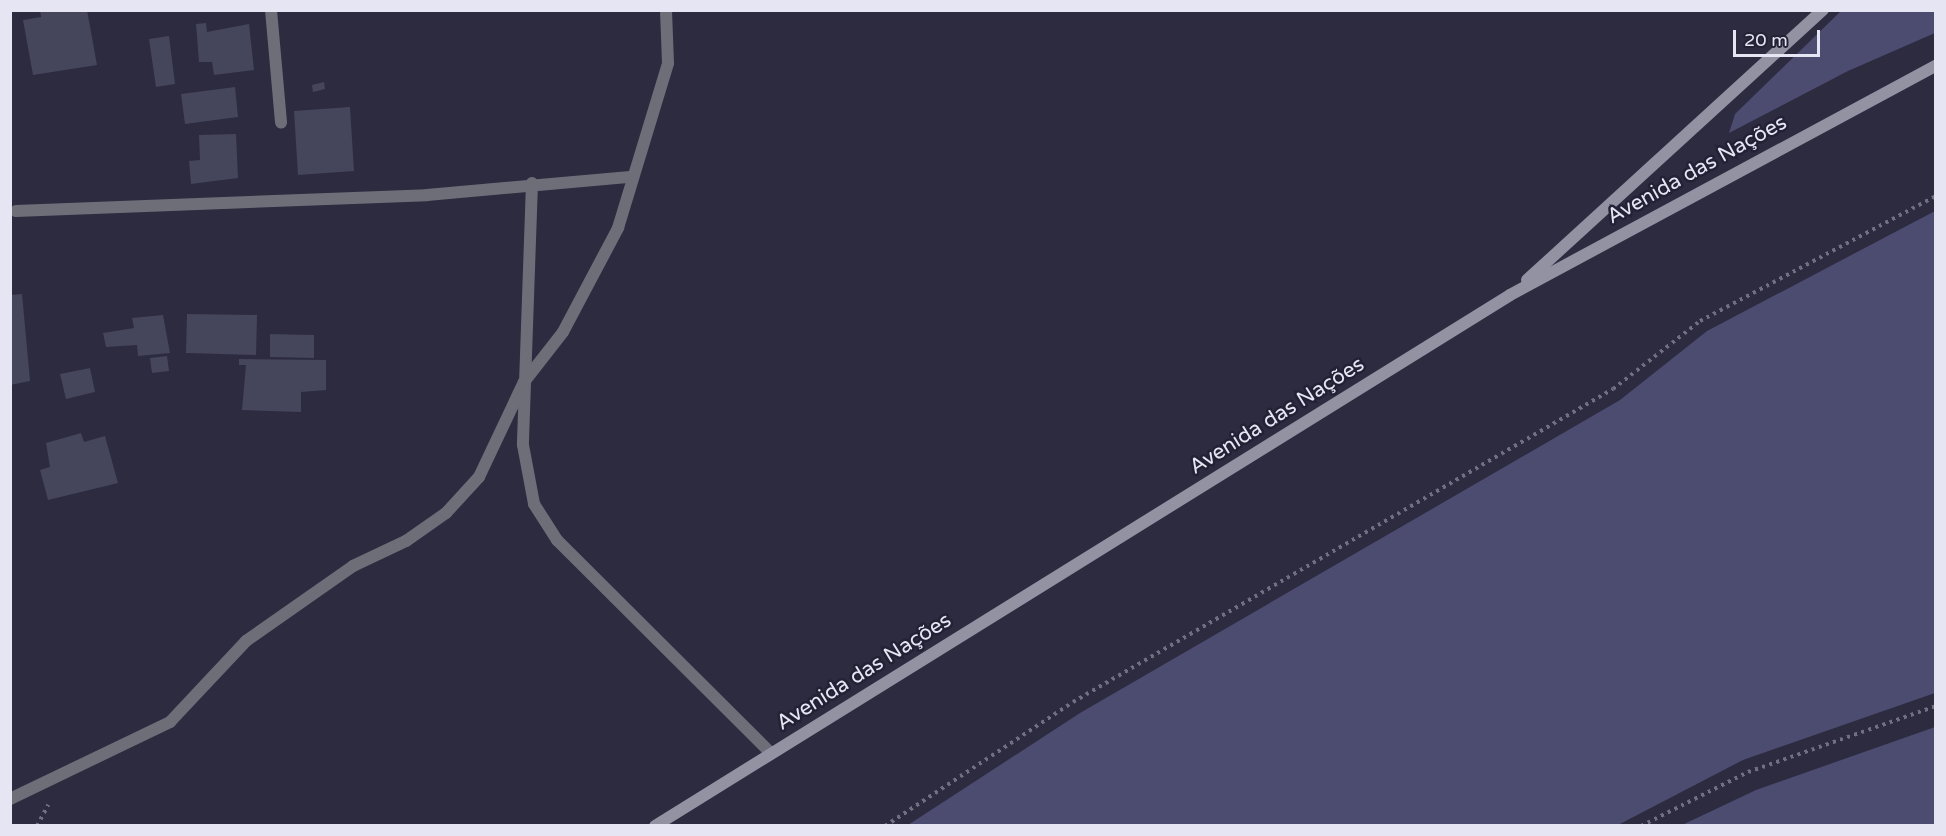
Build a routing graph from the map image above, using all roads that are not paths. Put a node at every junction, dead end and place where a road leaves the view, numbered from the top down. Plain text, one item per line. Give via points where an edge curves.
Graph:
1 (271, 10) edge
2 (666, 10) edge
3 (1823, 10) edge
4 (1935, 66) edge
5 (281, 123) dead end
6 (630, 177) junction
7 (532, 183) junction
8 (16, 211) dead end
9 (1510, 295) junction
10 (524, 382) junction
11 (771, 753) junction
12 (10, 799) edge
13 (655, 825) edge

1 - 5 street
2 - 6 street via 668,63
3 - 9 main road
4 - 9 main road, Avenida das Nações
6 - 7 street
6 - 10 street via 618,228 596,274 563,332
7 - 8 street via 427,195
7 - 10 street
9 - 11 main road, Avenida das Nações
10 - 11 street via 523,445 534,504 556,540
10 - 12 street via 479,477 446,513 296,603 246,641 170,722
11 - 13 main road, Avenida das Nações

